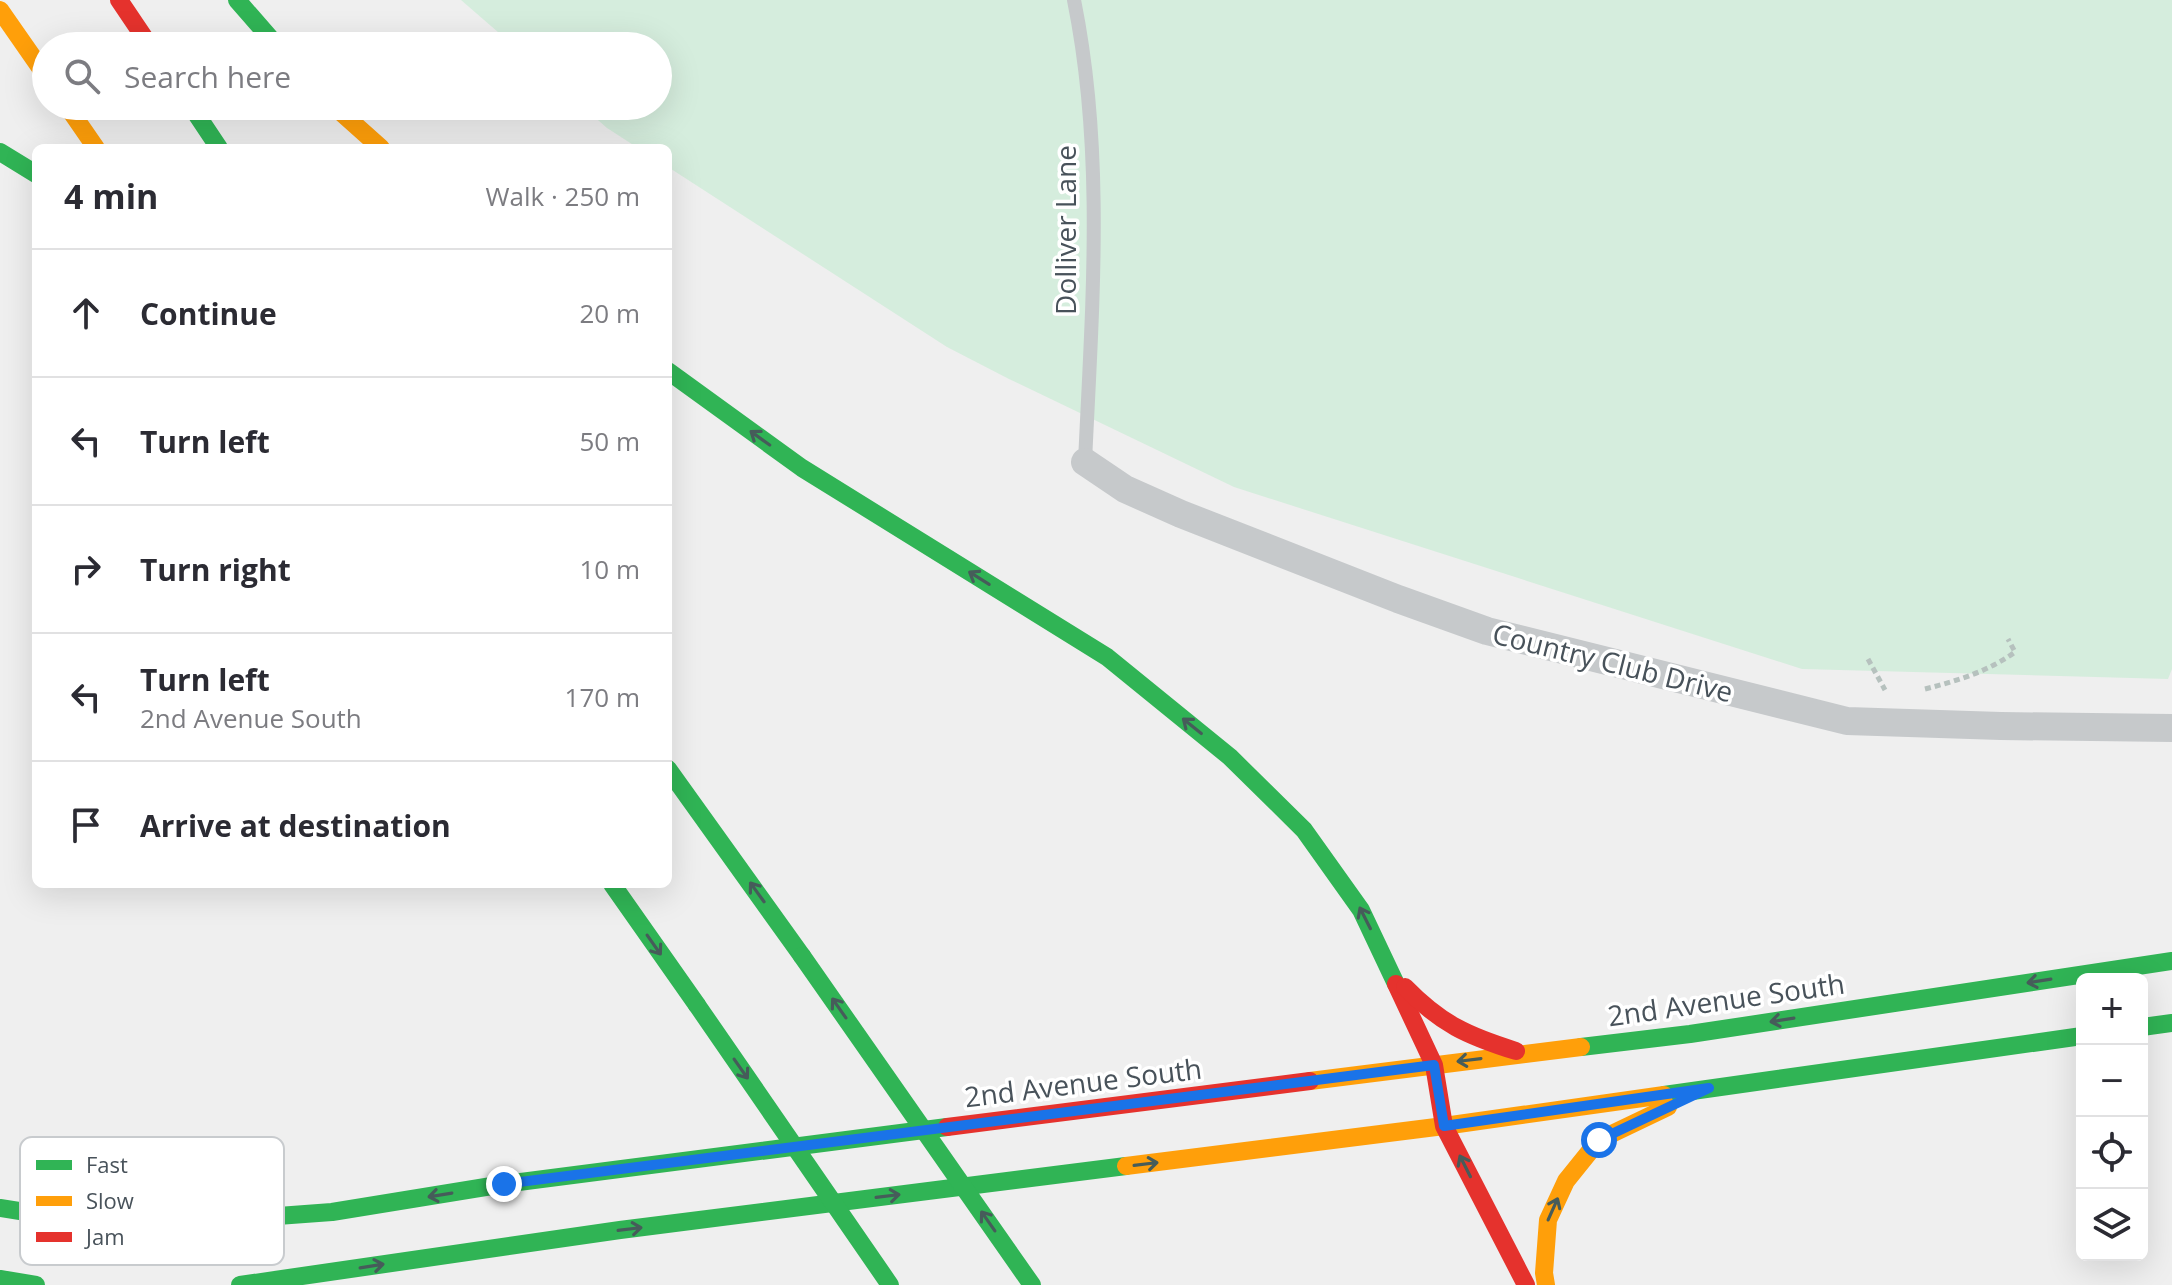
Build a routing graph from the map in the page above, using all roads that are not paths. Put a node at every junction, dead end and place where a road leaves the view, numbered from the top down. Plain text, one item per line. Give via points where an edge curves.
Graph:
1 (119, 0) edge
2 (237, 0) edge
3 (1074, 0) edge
4 (0, 10) edge
5 (141, 32) edge
6 (265, 32) edge
7 (32, 56) edge
8 (77, 120) edge
9 (200, 120) edge
10 (350, 120) edge
11 (93, 144) edge
12 (216, 144) edge
13 (377, 144) edge
14 (0, 152) edge
15 (32, 172) edge
16 (672, 374) edge
17 (1085, 462) joint
18 (2172, 728) edge
19 (672, 775) edge
20 (615, 888) edge
21 (2172, 961) edge
22 (1389, 969) junction
23 (2172, 1023) edge
24 (2148, 1026) edge
25 (2076, 1037) edge
26 (1527, 1053) junction
27 (1434, 1065) junction
28 (1709, 1088) junction
29 (1444, 1126) junction
30 (0, 1208) edge
31 (20, 1211) edge
32 (284, 1216) edge
33 (0, 1279) edge
34 (36, 1285) edge
35 (240, 1285) edge
36 (890, 1285) edge
37 (1032, 1285) edge
38 (1526, 1285) edge
39 (1546, 1285) edge

1 - 5 main road
2 - 6 main road
3 - 17 lane, Dolliver Lane via 1093,146 1095,251
4 - 7 main road
8 - 11 main road
9 - 12 main road
10 - 13 main road
14 - 15 main road
22 -> 16 main road via 1361,910 1304,830 1230,757 1107,657 802,468
17 - 18 street, Country Club Drive via 1125,489 1181,514 1487,631 1847,721
37 -> 19 main road, bridge
20 -> 36 main road, bridge
21 -> 26 main road, 2nd Avenue South via 1690,1034
22 - 26 main road via 1447,1025
22 - 27 main road
23 - 24 main road
25 - 28 main road
26 -> 27 main road, 2nd Avenue South
27 - 29 main road
27 -> 32 main road, 2nd Avenue South
28 - 29 main road
39 -> 28 main road via 1548,1220 1566,1181 1599,1140
35 -> 29 main road via 620,1230
38 -> 29 main road
31 -> 30 main road, 2nd Avenue South
33 - 34 main road

